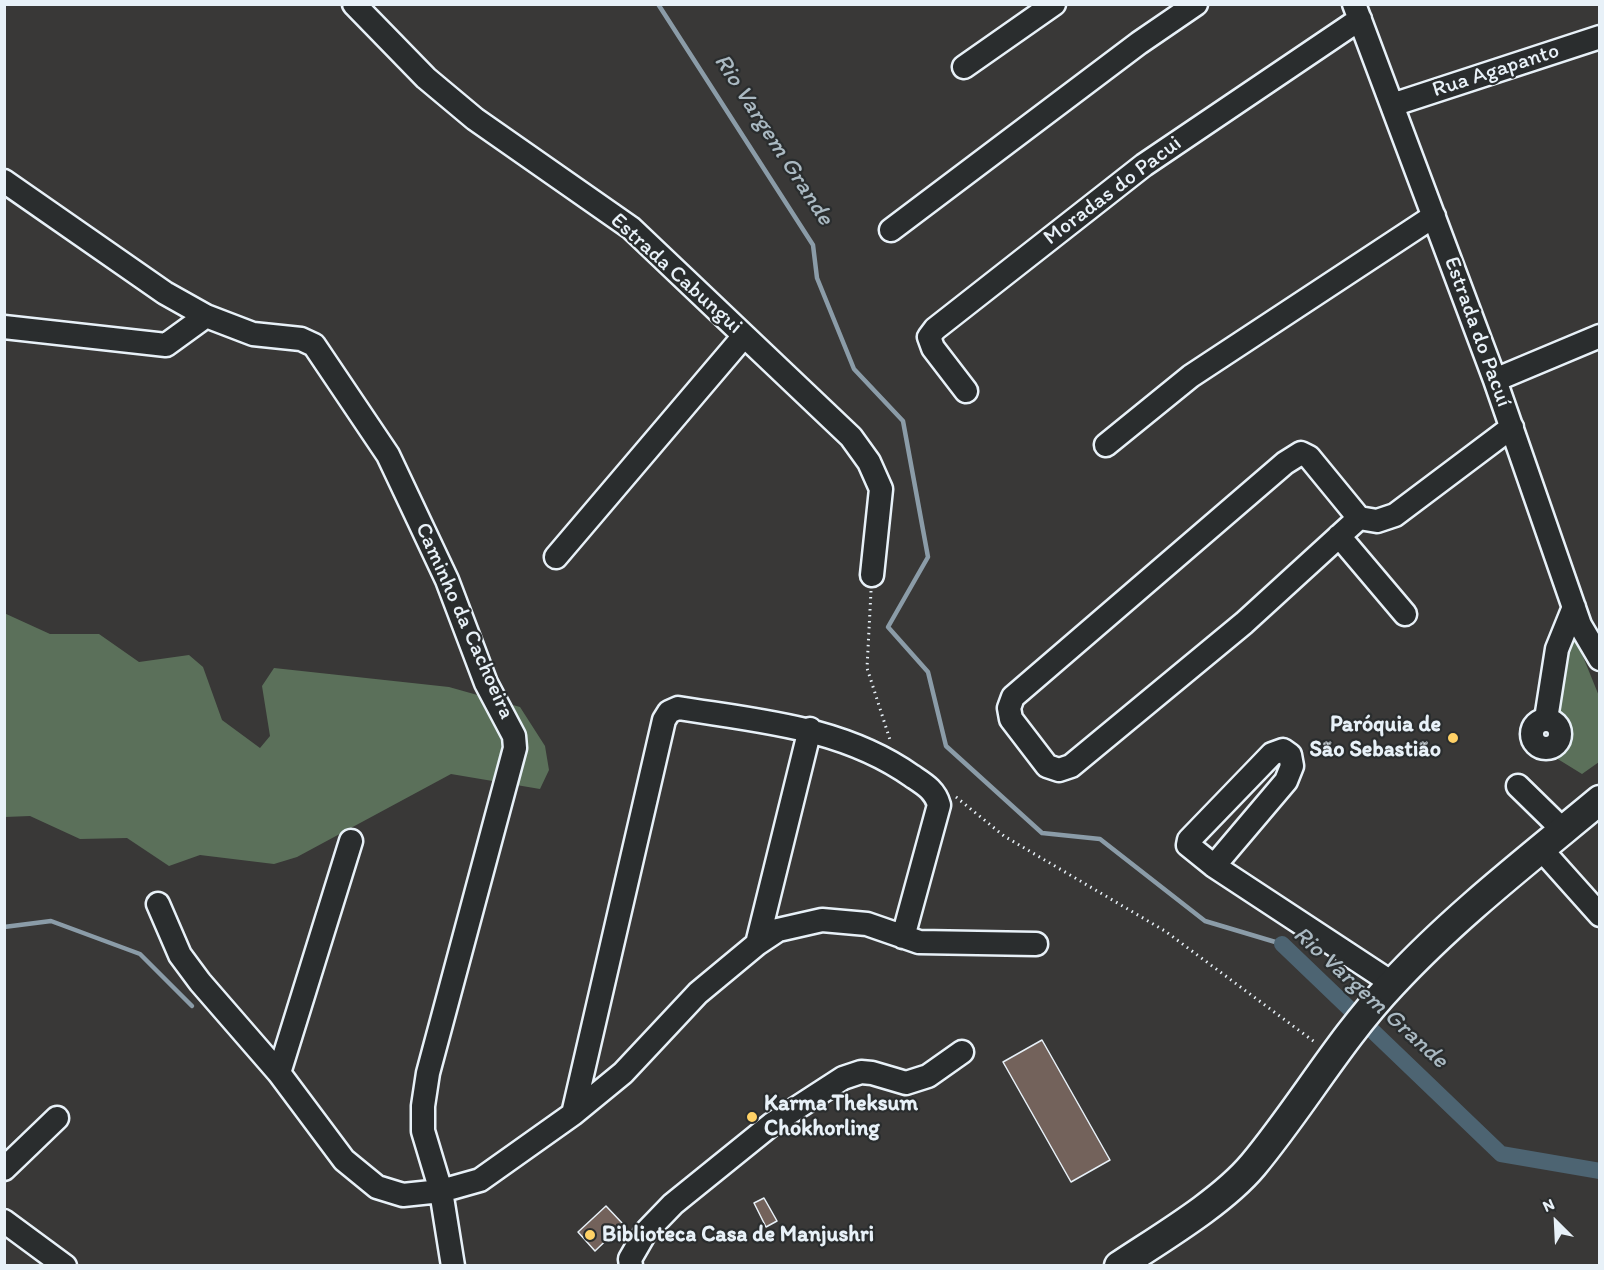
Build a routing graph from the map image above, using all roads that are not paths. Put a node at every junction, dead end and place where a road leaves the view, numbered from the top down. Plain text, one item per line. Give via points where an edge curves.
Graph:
1 (354, 4) edge
2 (1054, 4) edge
3 (1196, 4) edge
4 (1357, 12) edge
5 (1599, 37) edge
6 (964, 67) dead end
7 (1392, 105) junction
8 (4, 181) edge
9 (1434, 216) junction
10 (891, 230) dead end
11 (206, 316) junction
12 (4, 327) edge
13 (744, 336) junction
14 (1599, 336) edge
15 (1495, 380) junction
16 (966, 391) dead end
17 (1512, 427) junction
18 (1106, 445) dead end
19 (1359, 518) junction
20 (1339, 536) junction
21 (556, 557) dead end
22 (872, 575) road end
23 (1574, 607) junction
24 (1405, 614) dead end
25 (1599, 659) edge
26 (1546, 719) dead end
27 (810, 729) junction
28 (1518, 786) dead end
29 (1599, 800) edge
30 (1563, 830) junction
31 (351, 841) dead end
32 (1541, 849) junction
33 (1214, 866) junction
34 (158, 904) dead end
35 (1599, 915) edge
36 (903, 937) junction
37 (757, 944) junction
38 (1036, 944) dead end
39 (1385, 991) junction
40 (962, 1052) dead end
41 (279, 1073) junction
42 (573, 1114) junction
43 (57, 1118) dead end
44 (4, 1169) edge
45 (441, 1191) junction
46 (4, 1221) edge
47 (65, 1266) edge
48 (453, 1266) edge
49 (631, 1266) edge
50 (1119, 1266) edge

1 - 13 street, Estrada Cabungui via 426,78 475,119 631,228
2 - 6 street
3 - 10 street
4 - 7 street, Estrada do Pacuí
4 - 16 street, Moradas do Pacui via 1144,165 934,329 929,337 933,348
5 - 7 street, Rua Agapanto
7 - 9 street, Estrada do Pacuí
8 - 11 street, Caminho da Cachoeira via 165,293
9 - 15 street, Estrada do Pacuí
9 - 18 street via 1191,376
11 - 12 street via 166,345
11 - 45 street, Caminho da Cachoeira via 253,334 301,339 314,345 327,362 388,455 447,580 486,683 514,736 515,748 428,1073 423,1131
13 - 21 street
13 - 22 street, Estrada Cabungui via 851,437 869,462 881,489
14 - 15 street
15 - 17 street, Estrada do Pacuí
17 - 19 street via 1395,515 1377,521
17 - 23 street, Estrada do Pacuí
19 - 20 street
19 - 20 street via 1309,457 1300,453 1013,697 1011,719 1047,766 1059,770 1071,766 1244,623
20 - 24 street
23 - 25 street, Estrada do Pacuí
23 - 26 street via 1557,648
27 - 36 street via 859,746 901,768 936,795 939,805
27 - 37 street
27 - 42 street via 678,708 664,720
28 - 30 street
29 - 30 main road
30 - 32 main road
31 - 41 street
32 - 35 street
32 - 39 main road
33 - 33 street via 1190,850 1189,840 1272,754 1283,750 1290,755 1292,766 1286,781
33 - 39 street
34 - 41 street via 180,955
36 - 37 street via 867,924 822,920 778,930
36 - 38 street via 919,942
37 - 42 street via 698,993 623,1073
39 - 50 main road via 1252,1166 1180,1226
40 - 49 street via 928,1076 906,1083 861,1072 834,1084 772,1124 673,1204 645,1233 630,1259
41 - 45 street via 344,1160 377,1187 403,1195
42 - 45 street via 480,1180
43 - 44 street
45 - 48 street, Caminho da Cachoeira
46 - 47 street

